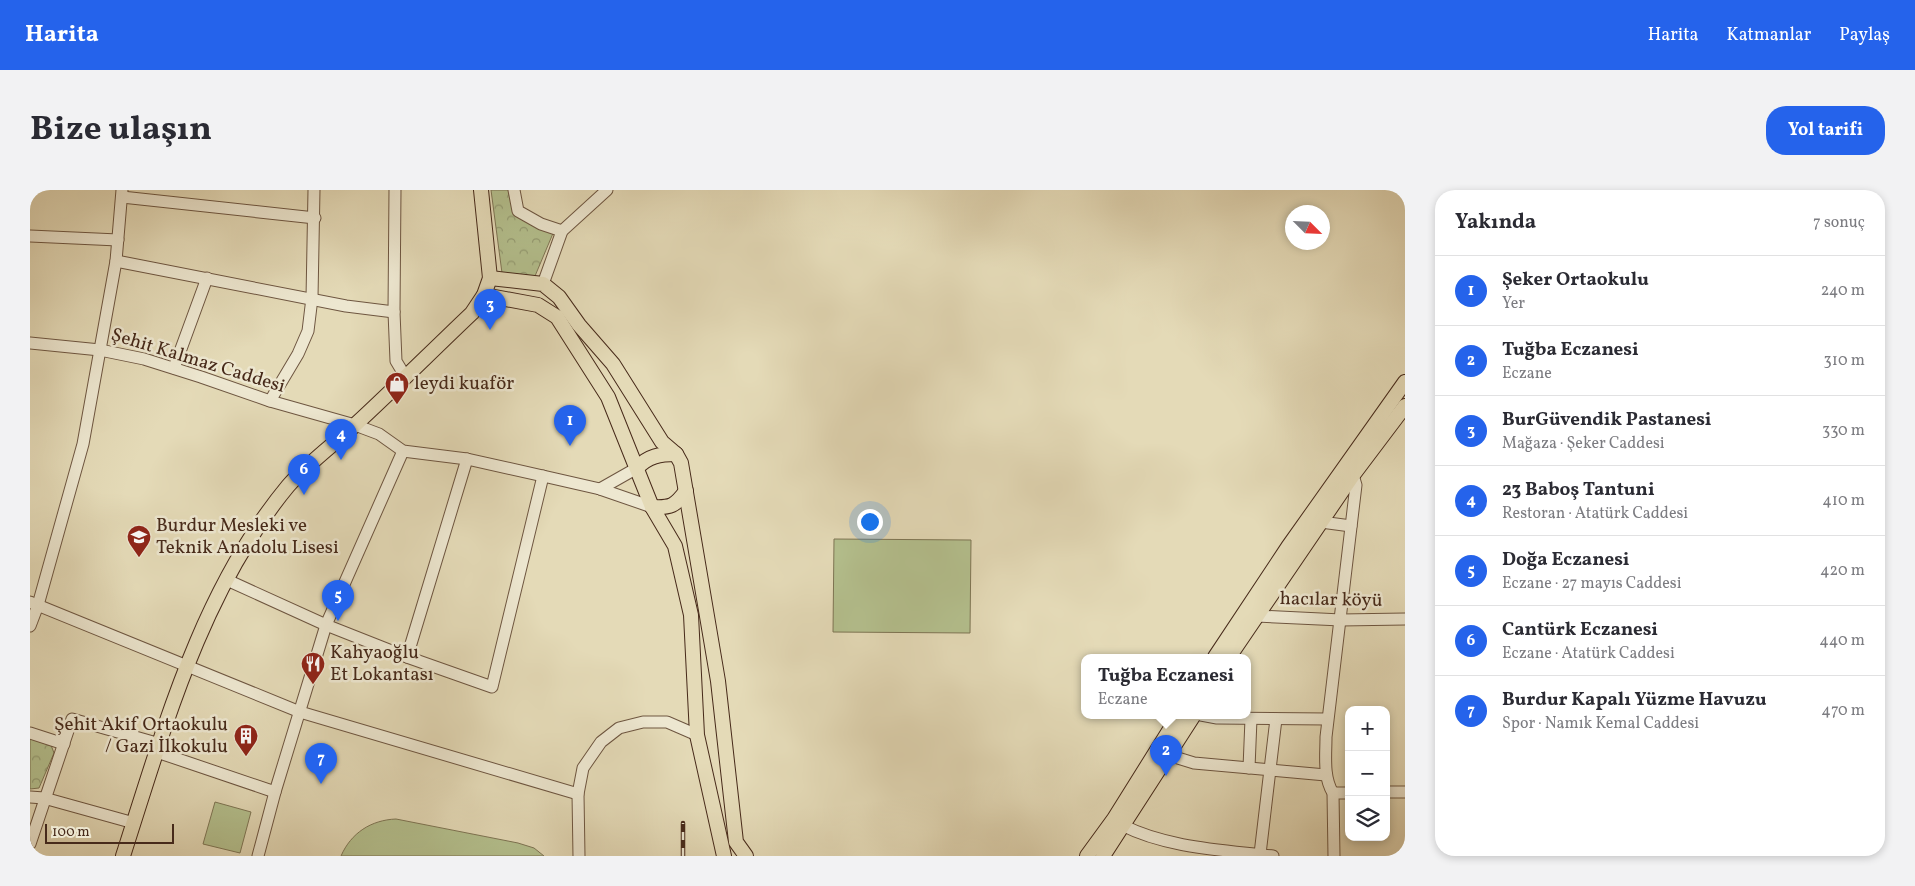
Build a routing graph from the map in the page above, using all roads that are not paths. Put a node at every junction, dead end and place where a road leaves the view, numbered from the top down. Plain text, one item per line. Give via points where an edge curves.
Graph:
1 (314, 190) edge
2 (395, 190) edge
3 (481, 190) edge
4 (514, 190) edge
5 (122, 193) edge
6 (601, 193) edge
7 (315, 218) junction
8 (562, 231) junction
9 (30, 236) edge
10 (118, 240) junction
11 (116, 261) junction
12 (207, 278) junction
13 (490, 278) junction
14 (543, 284) junction
15 (484, 294) junction
16 (312, 298) junction
17 (394, 312) junction
18 (30, 343) edge
19 (100, 350) junction
20 (174, 368) junction
21 (406, 376) junction
22 (1405, 382) edge
23 (270, 401) junction
24 (1405, 406) edge
25 (355, 425) junction
26 (403, 451) junction
27 (676, 454) junction
28 (467, 459) junction
29 (637, 468) junction
30 (1352, 475) junction
31 (544, 476) junction
32 (600, 489) junction
33 (686, 491) junction
34 (652, 506) junction
35 (1320, 522) junction
36 (1351, 526) junction
37 (227, 580) junction
38 (34, 603) edge
39 (1256, 616) junction
40 (1405, 619) edge
41 (1340, 620) junction
42 (326, 625) junction
43 (30, 626) edge
44 (1217, 654) edge
45 (1231, 654) edge
46 (407, 657) junction
47 (186, 665) junction
48 (300, 712) junction
49 (1176, 719) edge
50 (1191, 719) edge
51 (1251, 719) joint
52 (1276, 719) junction
53 (1327, 719) junction
54 (30, 733) edge
55 (697, 735) junction
56 (64, 744) junction
57 (159, 748) junction
58 (1168, 755) junction
59 (1249, 768) junction
60 (1270, 770) junction
61 (1326, 775) junction
62 (275, 792) junction
63 (1333, 792) junction
64 (1345, 792) edge
65 (1390, 792) edge
66 (1405, 792) edge
67 (578, 794) junction
68 (30, 797) edge
69 (44, 798) junction
70 (134, 824) junction
71 (1122, 825) junction
72 (30, 844) edge
73 (1228, 853) edge
74 (1260, 854) junction
75 (123, 856) edge
76 (258, 856) edge
77 (579, 856) edge
78 (724, 856) edge
79 (746, 856) edge
80 (1087, 856) edge
81 (1103, 856) edge
82 (1273, 856) edge
83 (1334, 856) edge

1 - 7 street
2 - 17 street
3 - 13 main road
4 - 8 street via 518,211
5 - 7 street
5 - 10 street
6 - 8 street
7 - 16 street
8 - 14 street
9 - 10 street
10 - 11 street
11 - 12 street
11 - 19 street
12 - 16 street
12 - 20 street
13 - 14 main road
13 - 15 main road
14 - 27 main road via 559,297 613,364 662,442
15 - 21 main road via 472,313
15 - 29 main road via 538,305 557,317 608,397
16 - 17 street
16 - 23 street via 308,331
17 - 21 street via 396,361
18 - 19 street, Şehit Kalmaz Caddesi
19 - 20 street, Şehit Kalmaz Caddesi
19 - 38 street via 83,444
20 - 23 street, Şehit Kalmaz Caddesi
21 - 25 main road
22 - 44 main road
23 - 25 street, Şehit Kalmaz Caddesi
24 - 30 main road
25 - 26 street, Şehit Kalmaz Caddesi via 379,434
25 - 37 main road via 289,485 238,557
26 - 28 street
26 - 42 street
27 - 29 main road via 645,459
27 - 33 main road via 681,462
28 - 31 street
28 - 46 street
29 - 32 street
29 - 34 main road
30 - 35 main road
30 - 36 street via 1356,485
31 - 32 street
31 - 46 street via 492,687
32 - 34 street
33 - 34 main road via 672,506
33 - 79 main road via 718,681 736,842
34 - 55 main road via 675,546 690,615
35 - 36 street
35 - 39 main road
36 - 41 street
37 - 42 street
37 - 47 main road
38 - 43 street
38 - 47 street
39 - 41 street, hacılar köyü
39 - 45 main road
40 - 41 street, hacılar köyü
41 - 53 street
42 - 46 street
42 - 48 street
47 - 48 street
47 - 57 main road
48 - 62 street
48 - 67 street
49 - 80 main road
50 - 58 main road
51 - 52 street
51 - 59 street
52 - 53 street
52 - 60 street
53 - 61 street
54 - 56 street
55 - 67 street via 667,722 643,722 619,728 601,742 583,768
55 - 78 main road
56 - 57 street via 72,719
56 - 69 street
57 - 62 street
57 - 70 main road
58 - 59 street via 1194,763
58 - 71 main road
59 - 60 street
60 - 61 street
60 - 74 street
61 - 63 street
62 - 76 street
63 - 64 street
63 - 83 street
65 - 66 street
67 - 77 street
68 - 69 street
69 - 70 street
69 - 72 street
70 - 75 main road
71 - 73 street via 1151,836
71 - 81 main road
73 - 74 street
74 - 82 street

